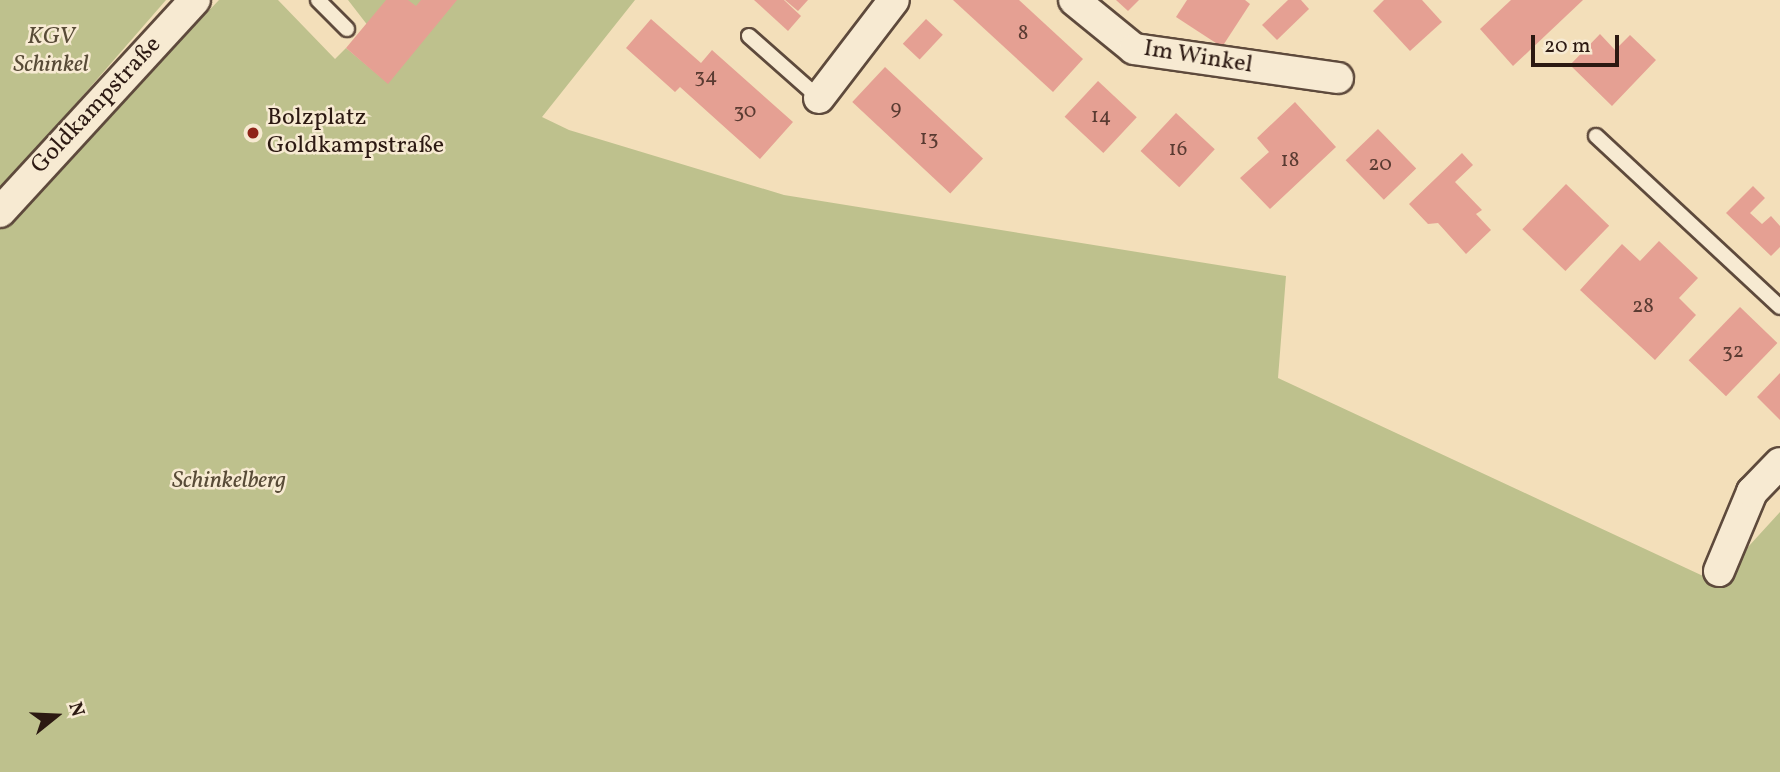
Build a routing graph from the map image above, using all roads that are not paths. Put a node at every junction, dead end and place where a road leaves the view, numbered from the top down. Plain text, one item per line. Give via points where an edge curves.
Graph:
1 (195, 0) edge
2 (318, 0) edge
3 (894, 0) edge
4 (1074, 0) edge
5 (347, 29) dead end
6 (749, 36) dead end
7 (1338, 78) dead end
8 (819, 98) joint
9 (1596, 136) dead end
10 (0, 212) edge
11 (1780, 307) edge
12 (1780, 463) edge
13 (1719, 571) dead end

1 - 10 street, Goldkampstraße
2 - 5 lane
3 - 8 street
4 - 7 street, Im Winkel via 1133,49
6 - 8 lane
9 - 11 lane
12 - 13 street via 1752,492

